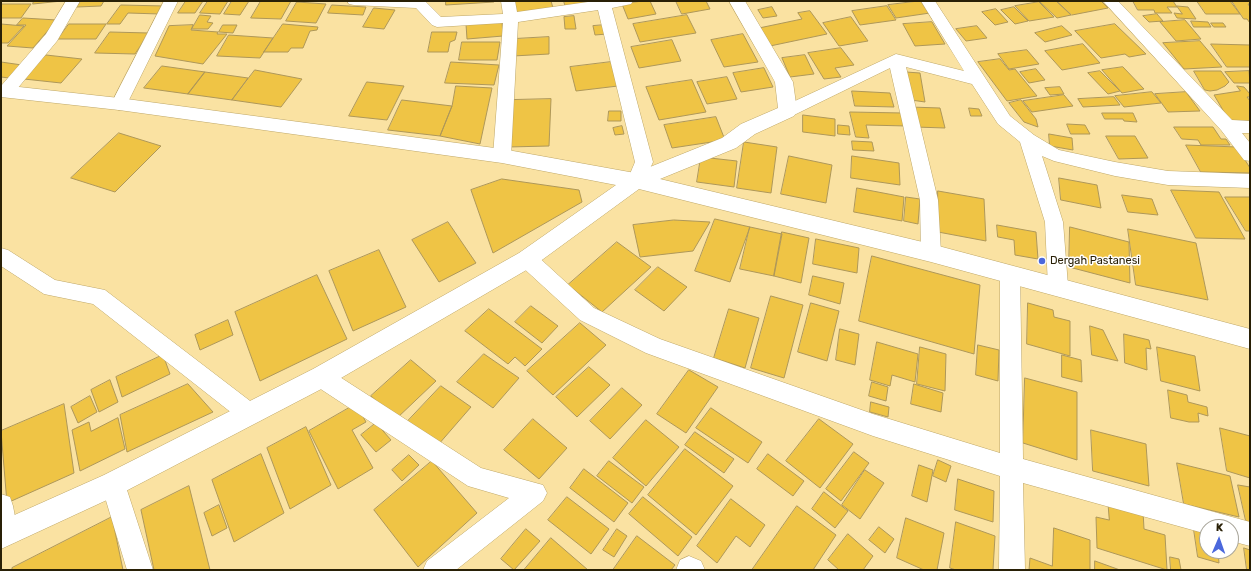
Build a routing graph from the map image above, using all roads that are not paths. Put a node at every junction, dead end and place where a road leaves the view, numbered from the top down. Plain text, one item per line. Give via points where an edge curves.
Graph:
1 (73, 1) edge
2 (171, 1) edge
3 (354, 1) edge
4 (508, 1) edge
5 (626, 1) edge
6 (737, 1) edge
7 (928, 1) edge
8 (1110, 1) edge
9 (418, 3) edge
10 (604, 3) edge
11 (511, 18) junction
12 (896, 60) junction
13 (977, 80) junction
14 (3, 91) edge
15 (119, 104) junction
16 (788, 111) junction
17 (1227, 126) junction
18 (1250, 127) edge
19 (1028, 139) junction
20 (1250, 155) edge
21 (502, 156) junction
22 (636, 181) junction
23 (1250, 181) edge
24 (931, 253) junction
25 (1, 256) edge
26 (527, 259) junction
27 (1010, 274) junction
28 (1058, 286) junction
29 (1250, 339) edge
30 (321, 377) junction
31 (250, 414) junction
32 (1012, 468) junction
33 (113, 484) junction
34 (1, 506) edge
35 (1199, 520) edge
36 (1239, 531) edge
37 (3, 534) edge
38 (1250, 534) edge
39 (140, 570) edge
40 (436, 570) edge
41 (1012, 570) edge

1 - 14 street via 49,41
2 - 15 street
3 - 9 street
4 - 11 street
5 - 10 street
6 - 16 street via 784,82
7 - 13 street
8 - 17 street
9 - 11 street via 437,22
10 - 11 street
10 - 22 street via 644,162
11 - 21 street
12 - 13 street
12 - 16 street
12 - 24 street via 929,200
13 - 19 street via 1004,120
14 - 15 street
15 - 21 street
16 - 22 street via 748,129 729,143
17 - 18 street
17 - 20 street
19 - 23 street via 1054,155 1115,169 1168,178
19 - 28 street via 1054,222
21 - 22 street
22 - 24 street
22 - 26 street
24 - 27 street
25 - 31 street via 51,288 98,296
26 - 30 street
26 - 32 street via 587,314 653,346 872,425
27 - 28 street
27 - 32 street
28 - 29 street
30 - 31 street
30 - 40 street via 476,478 535,493
31 - 33 street
32 - 35 street
32 - 41 street
33 - 37 street
33 - 39 street
34 - 37 street
36 - 38 street

